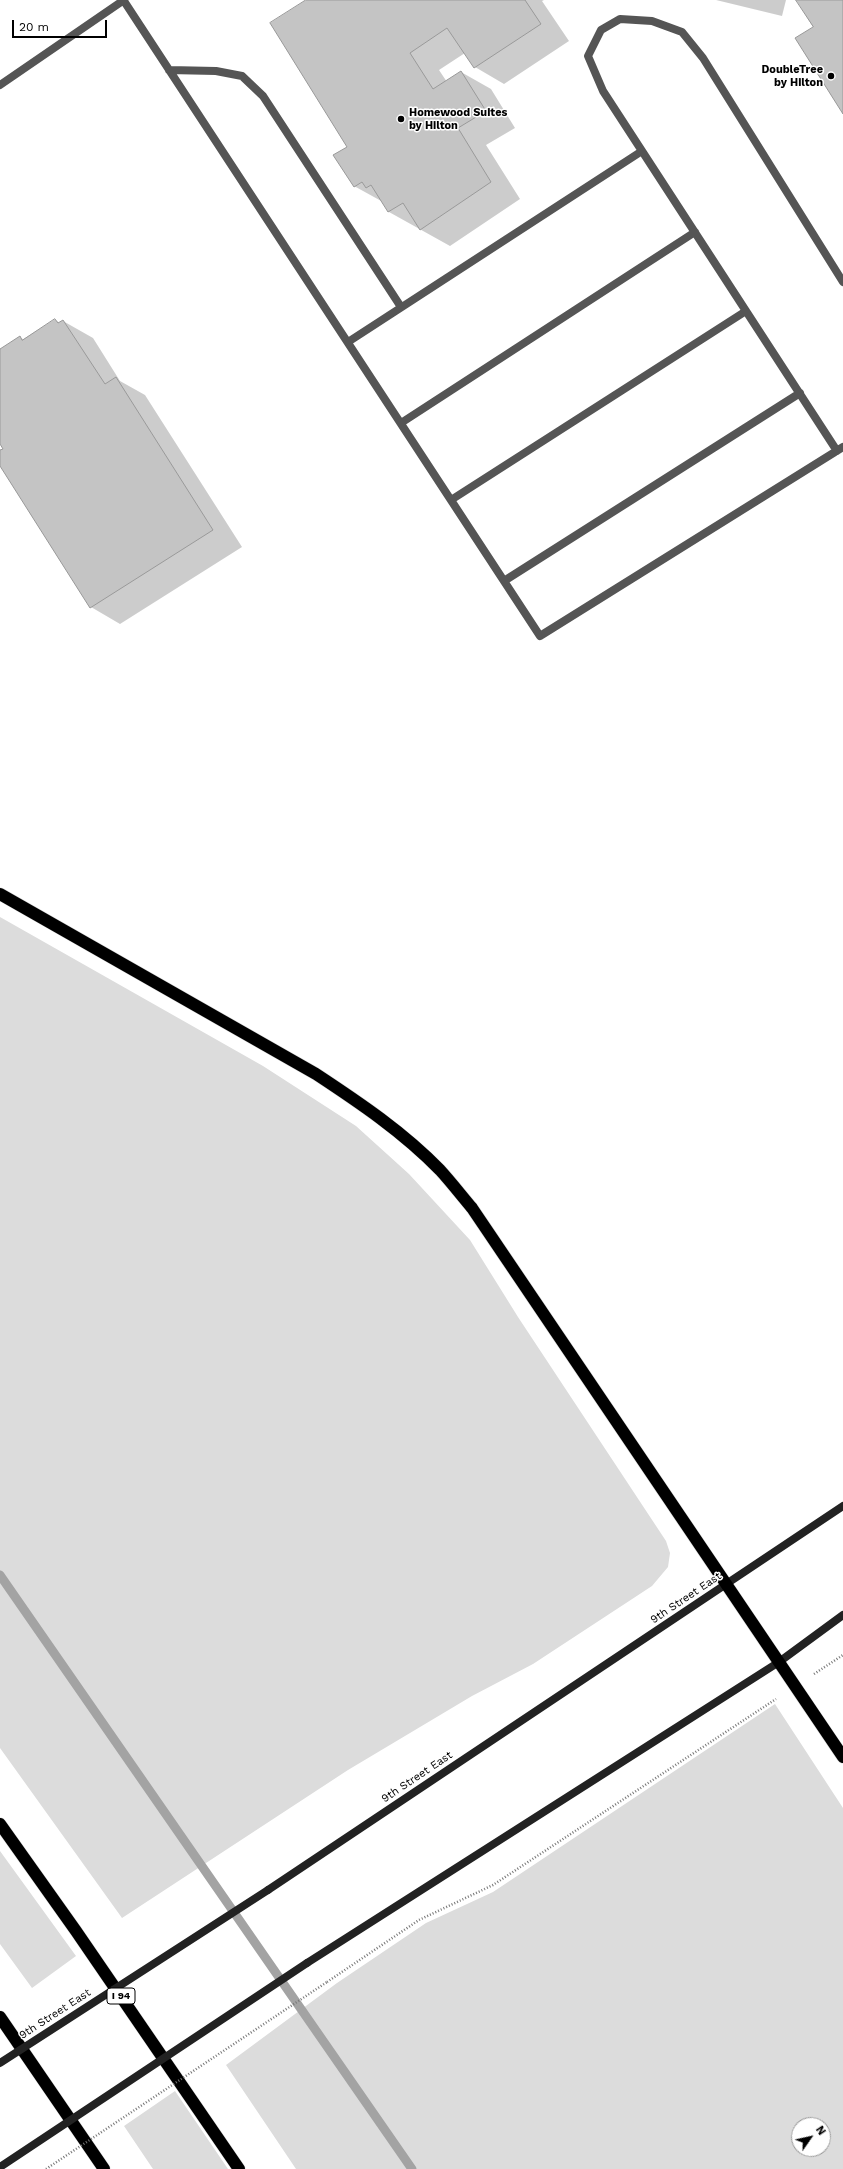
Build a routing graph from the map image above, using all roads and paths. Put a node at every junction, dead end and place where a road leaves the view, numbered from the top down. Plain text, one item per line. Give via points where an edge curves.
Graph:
1 (124, 0) edge
2 (169, 70) junction
3 (0, 85) edge
4 (642, 151) junction
5 (695, 232) junction
6 (843, 282) edge
7 (401, 307) junction
8 (746, 311) junction
9 (348, 342) junction
10 (800, 393) junction
11 (400, 423) junction
12 (840, 449) edge
13 (451, 500) junction
14 (504, 582) junction
15 (0, 894) edge
16 (843, 1506) edge
17 (727, 1584) junction
18 (843, 1615) edge
19 (779, 1662) junction
20 (765, 1705) dead end
21 (843, 1757) edge
22 (0, 1824) edge
23 (0, 2017) edge
24 (0, 2063) edge
25 (0, 2167) edge
26 (46, 2169) edge
27 (104, 2169) edge
28 (239, 2169) edge

1 - 2 street
1 - 3 street
2 - 7 street via 216,71 242,76 263,96
2 - 9 street
4 - 5 street
4 - 6 street via 603,91 588,56 601,30 620,19 652,21 682,32 703,58
4 - 7 street
5 - 8 street
5 - 11 street
7 - 9 street
8 - 10 street
8 - 13 street
9 - 11 street
10 - 12 street
10 - 14 street
11 - 13 street
12 - 14 street via 540,636
13 - 14 street
15 - 17 highway via 316,1074 379,1117 440,1171 472,1208
16 - 17 main road, 9th Street East
17 - 19 highway
17 - 24 main road, 9th Street East, bridge via 268,1890
18 - 19 main road
19 - 21 highway
19 - 25 main road, bridge via 306,1963
20 - 26 path, bridge via 493,1886 419,1920
22 - 28 highway, I 94
23 - 27 highway

